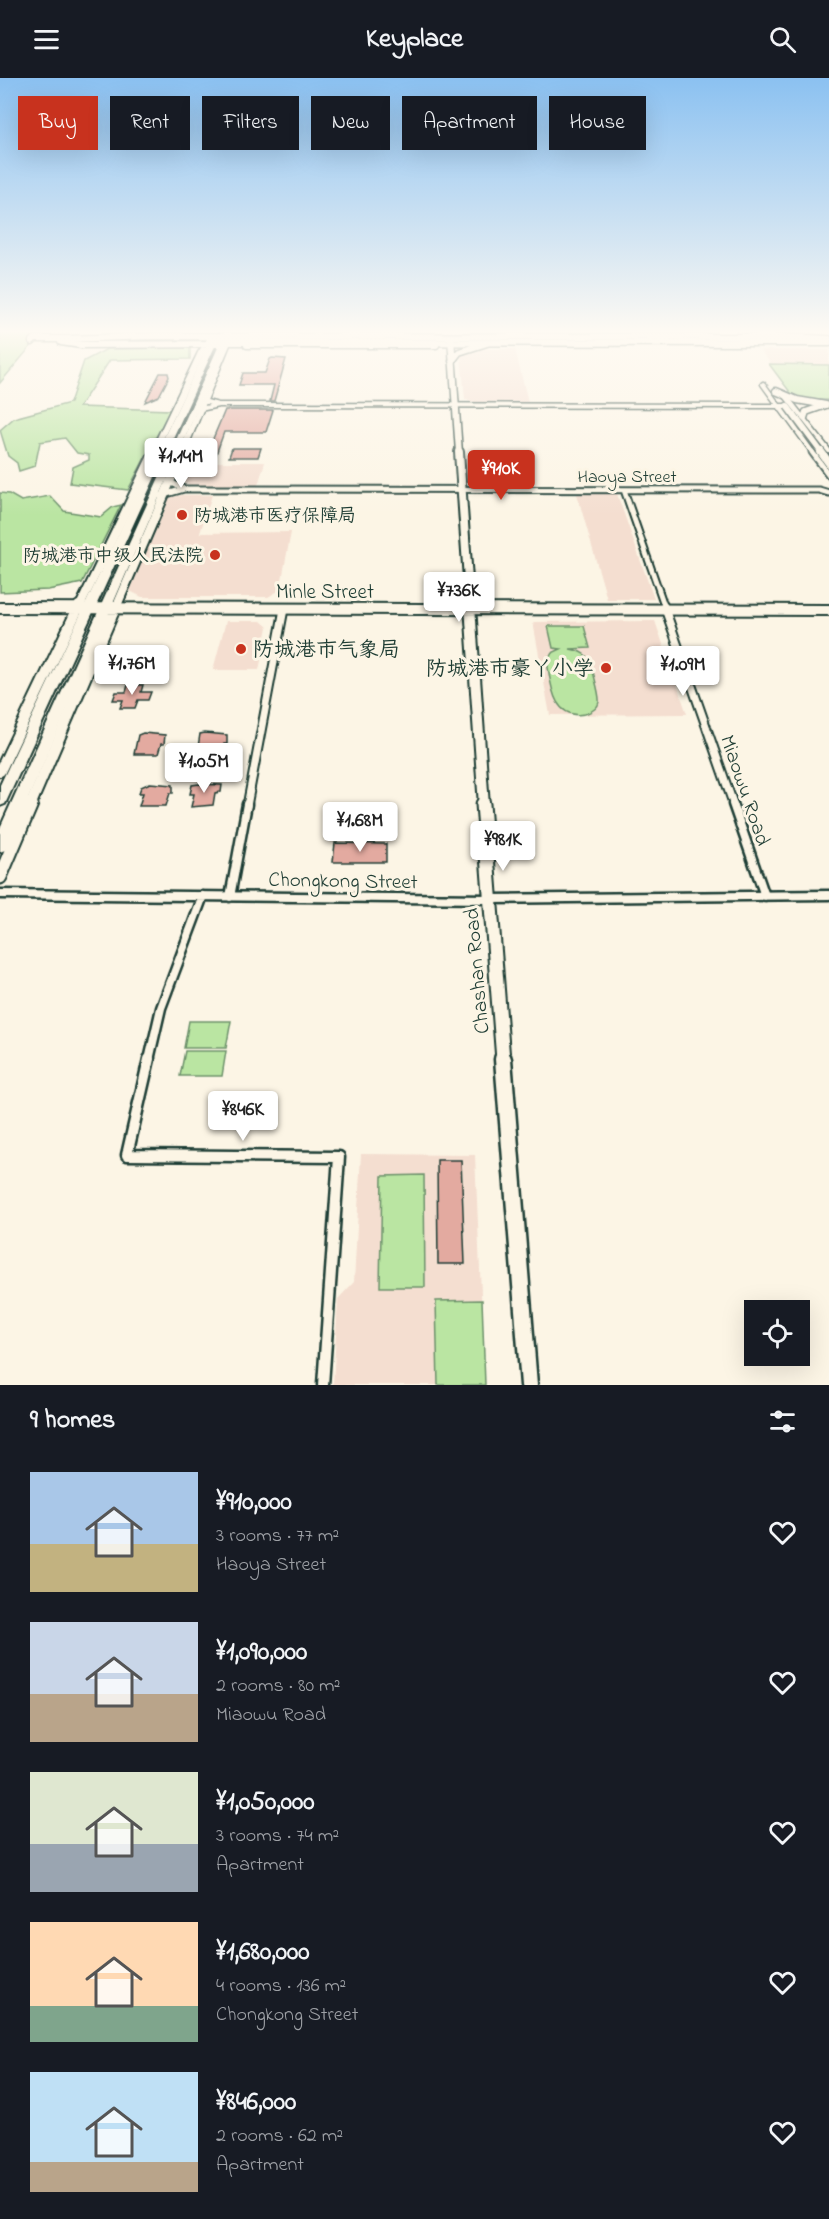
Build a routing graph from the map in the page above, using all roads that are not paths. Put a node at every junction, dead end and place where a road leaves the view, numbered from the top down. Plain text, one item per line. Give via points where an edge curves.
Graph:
1 (194, 393) edge
2 (197, 393) edge
3 (197, 393) edge
4 (200, 393) edge
5 (453, 393) edge
6 (773, 393) edge
7 (781, 393) edge
8 (786, 395) junction
9 (218, 405) junction
10 (828, 405) edge
11 (456, 406) junction
12 (786, 406) junction
13 (192, 407) junction
14 (804, 418) junction
15 (816, 434) junction
16 (815, 444) junction
17 (827, 460) edge
18 (829, 475) edge
19 (166, 481) junction
20 (829, 486) edge
21 (184, 489) junction
22 (462, 489) junction
23 (624, 490) junction
24 (819, 490) junction
25 (829, 493) edge
26 (159, 496) junction
27 (0, 608) edge
28 (84, 608) junction
29 (111, 609) junction
30 (284, 609) junction
31 (471, 609) junction
32 (666, 610) junction
33 (829, 610) edge
34 (0, 771) edge
35 (0, 800) edge
36 (0, 845) edge
37 (0, 877) edge
38 (0, 894) edge
39 (829, 895) edge
40 (203, 896) junction
41 (765, 896) junction
42 (230, 897) junction
43 (490, 900) junction
44 (323, 1385) edge
45 (529, 1385) edge

1 - 13 street
2 - 13 highway
3 - 13 highway
4 - 13 street
5 - 11 street, Chashan Road
6 - 12 street
7 - 8 street
8 - 10 street
8 - 12 street
9 - 11 street
9 - 13 street
9 - 13 street
10 - 12 street
10 - 14 street via 806,412
11 - 12 street
11 - 22 street, Chashan Road
12 - 14 street
12 - 16 street
12 - 17 street
13 - 19 highway
13 - 28 highway via 162,444
14 - 15 street
15 - 16 street
15 - 17 street
16 - 17 street
17 - 18 street
19 - 21 street
19 - 26 highway
20 - 24 street, Haoya Street
21 - 22 street, Haoya Street
21 - 26 street
22 - 23 street, Haoya Street
22 - 31 street, Chashan Road
23 - 24 street, Haoya Street
23 - 32 street, Miaowu Road
24 - 25 street, Haoya Street
26 - 29 highway
27 - 28 street, Minle Street
28 - 29 street, Minle Street
28 - 34 street
28 - 35 highway
29 - 30 street, Minle Street
29 - 36 highway
29 - 37 street
30 - 31 street, Minle Street
30 - 42 street
31 - 32 street, Minle Street
31 - 43 street, Chashan Road
32 - 33 street, Minle Street
32 - 41 street, Miaowu Road
38 - 40 street, Chongkong Street
39 - 41 street, Chongkong Street
40 - 42 street, Chongkong Street
40 - 44 street via 161,1008 127,1155 339,1156
41 - 43 street, Chongkong Street
42 - 43 street, Chongkong Street
43 - 45 street, Chashan Road

